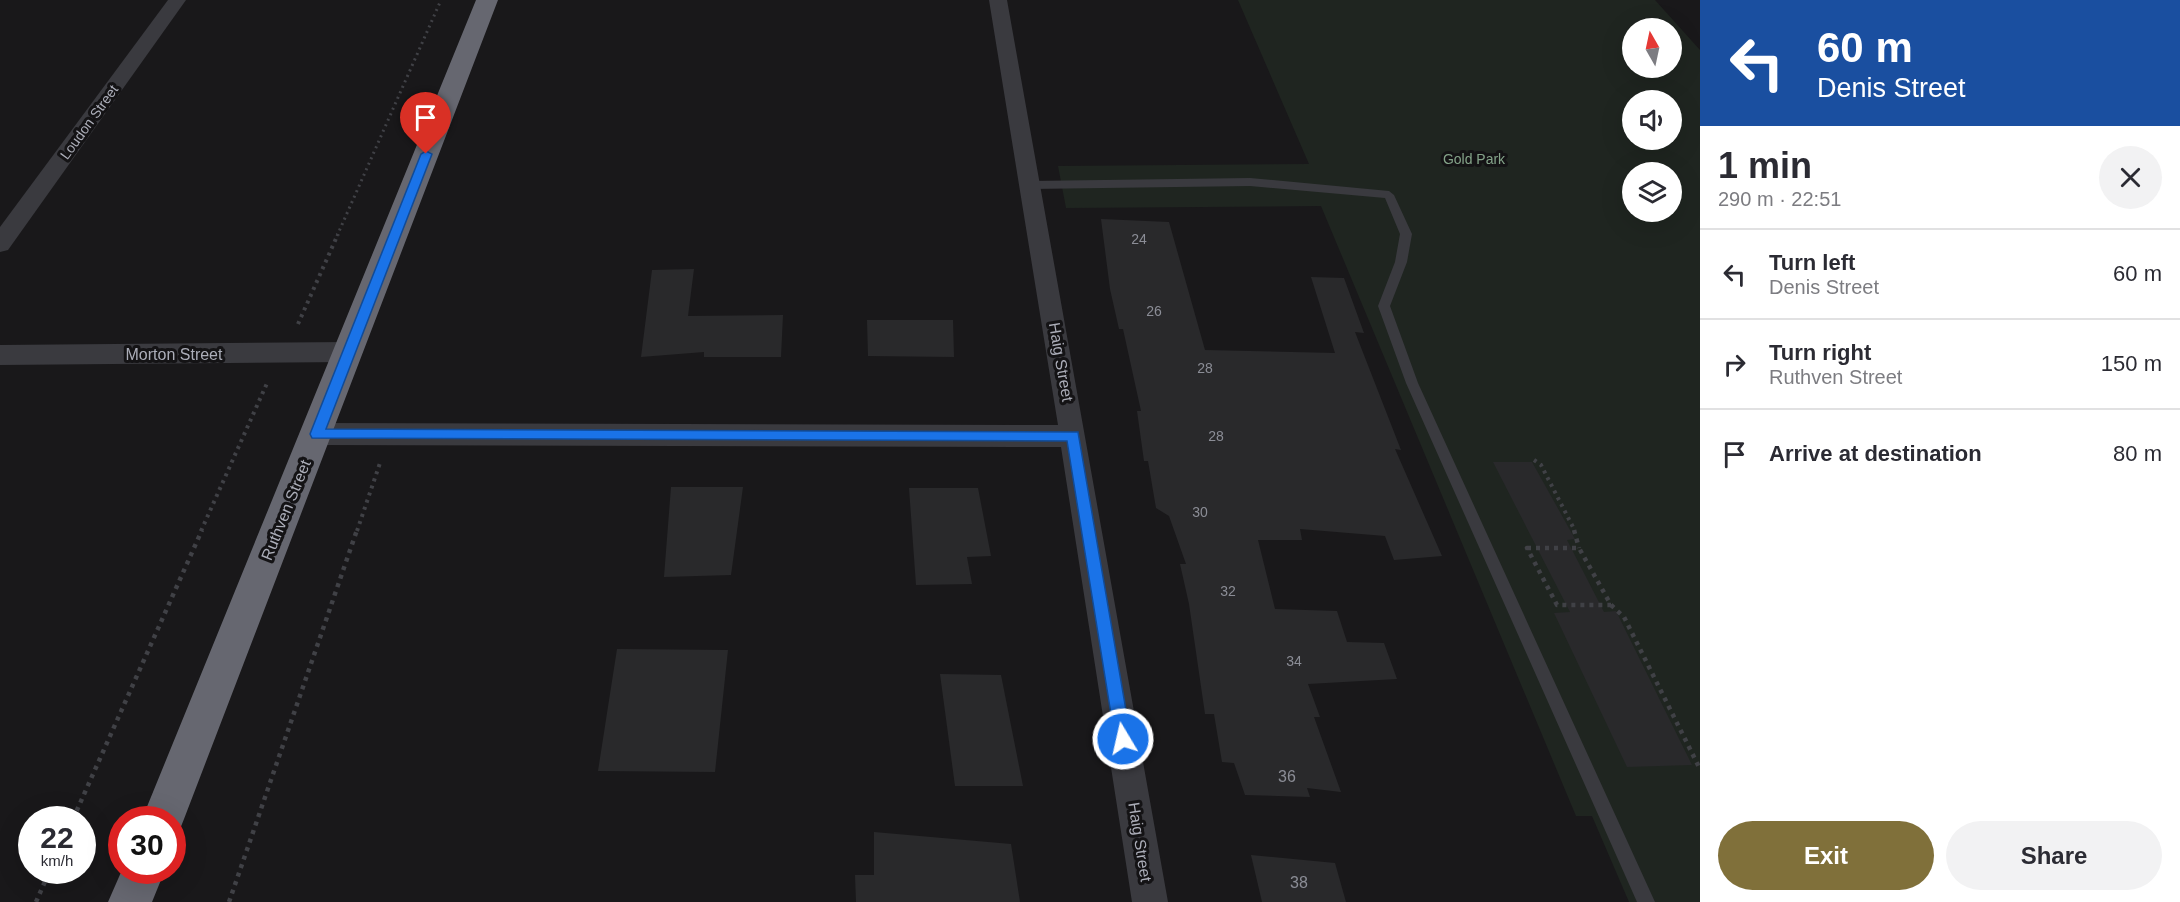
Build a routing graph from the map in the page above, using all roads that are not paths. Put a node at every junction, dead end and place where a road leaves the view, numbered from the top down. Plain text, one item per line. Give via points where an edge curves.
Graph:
1 (177, 0) edge
2 (487, 0) edge
3 (998, 0) edge
4 (1030, 185) junction
5 (0, 244) edge
6 (349, 352) junction
7 (0, 355) edge
8 (317, 434) junction
9 (1073, 436) junction
10 (168, 806) edge
11 (137, 884) edge
12 (130, 902) edge
13 (1150, 902) edge
14 (1646, 902) edge

1 - 5 street, Loudon Street
2 - 6 highway, Ruthven Street
3 - 4 street, Haig Street
4 - 9 street, Haig Street
4 - 14 lane via 1250,182 1389,195 1406,234 1401,262 1384,306 1408,372
6 - 7 street, Morton Street
6 - 8 highway, Ruthven Street
8 - 9 street
8 - 10 highway, Ruthven Street
9 - 13 street, Haig Street
11 - 12 highway

